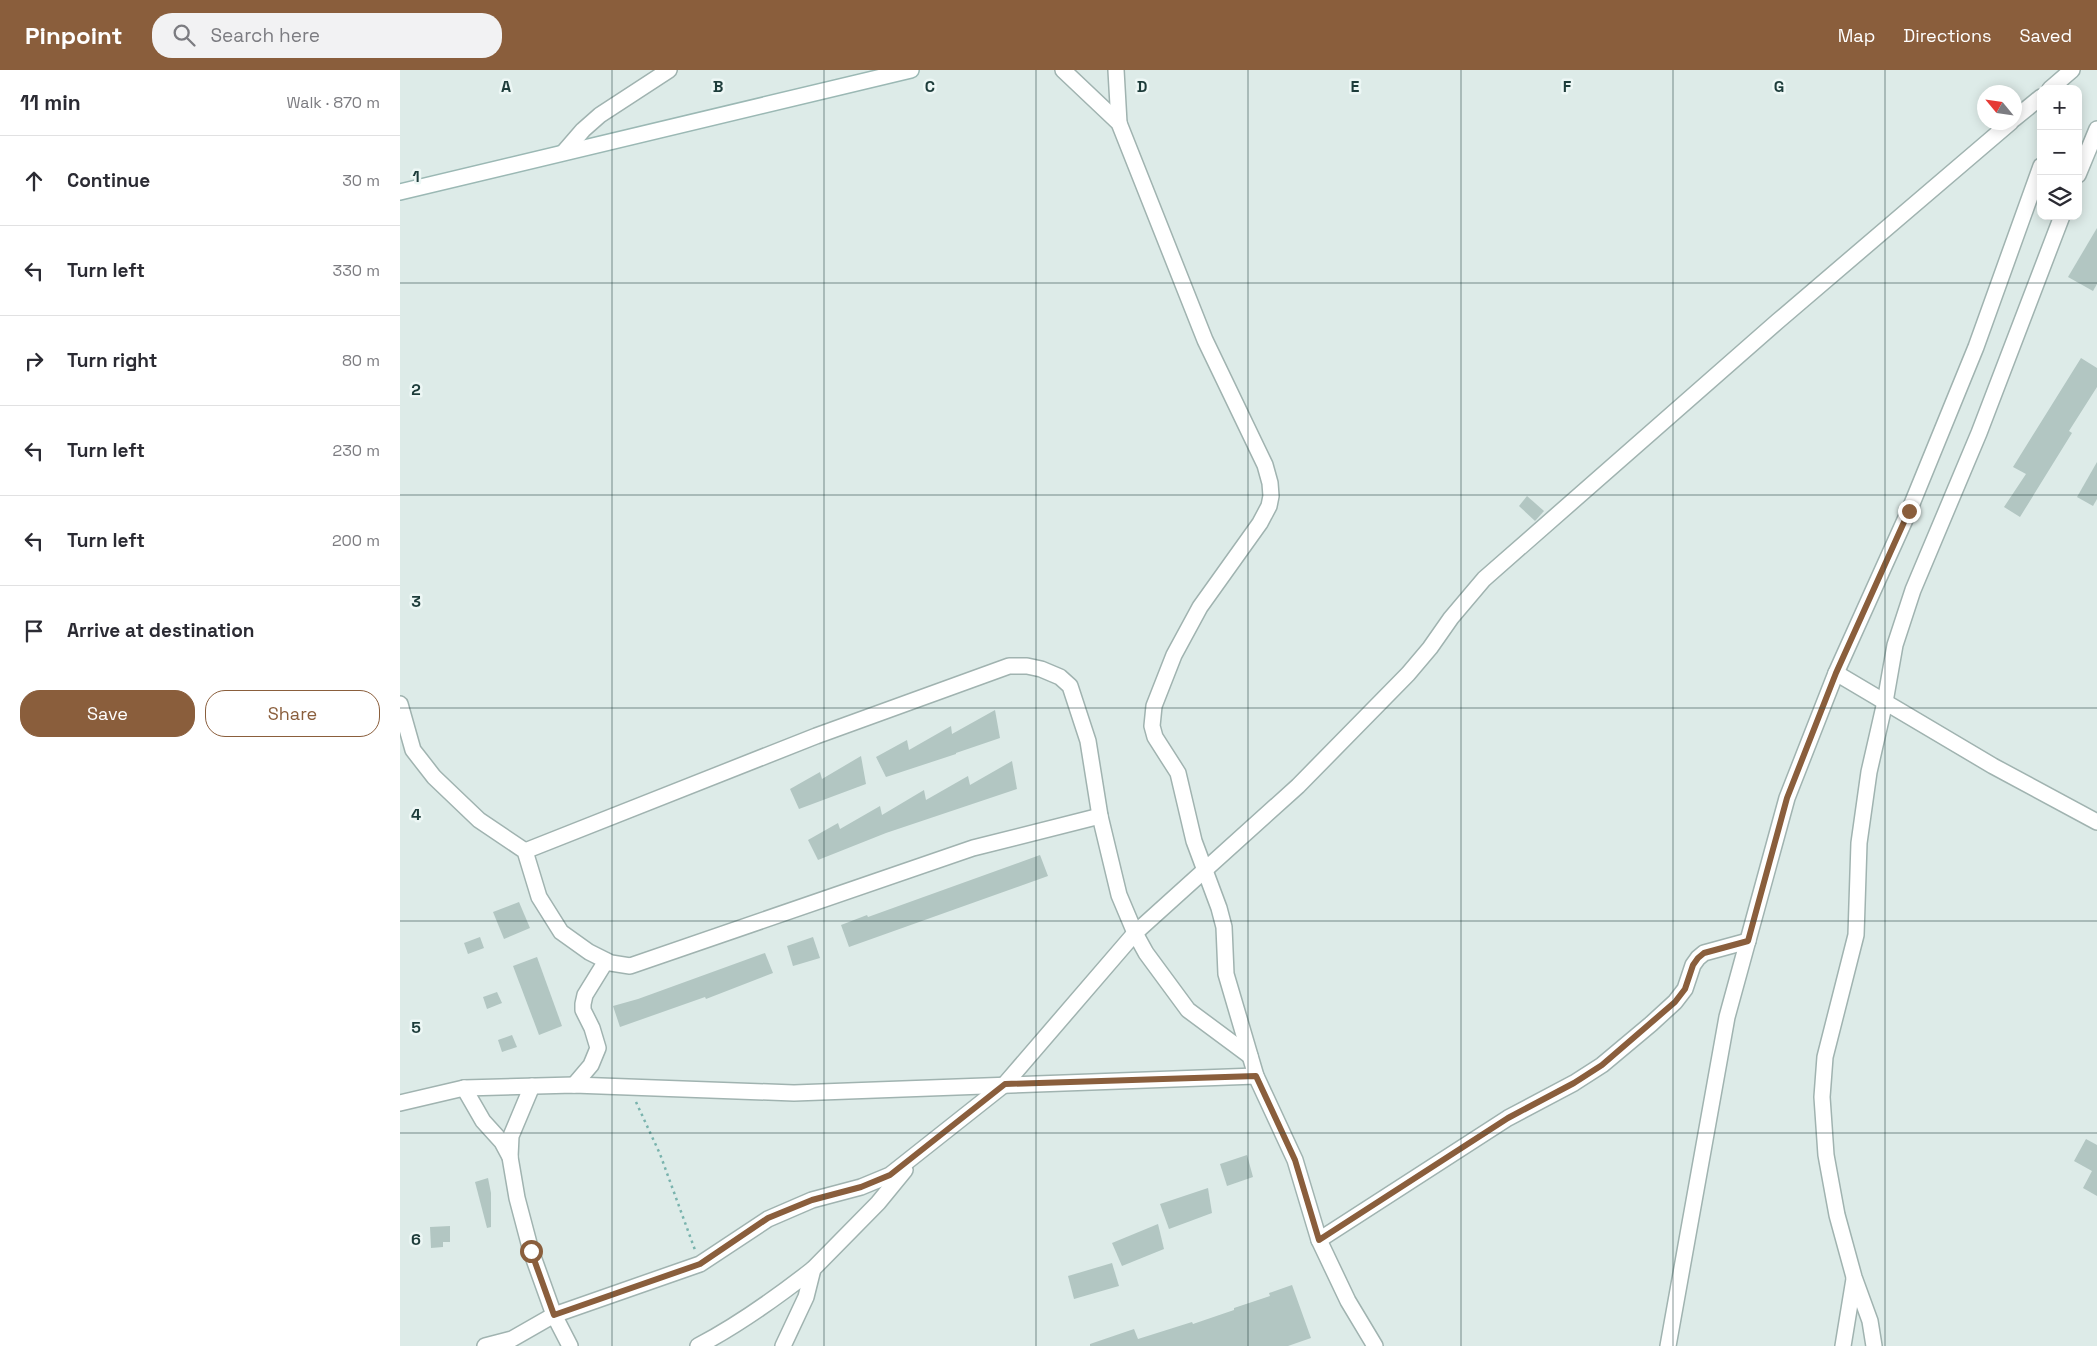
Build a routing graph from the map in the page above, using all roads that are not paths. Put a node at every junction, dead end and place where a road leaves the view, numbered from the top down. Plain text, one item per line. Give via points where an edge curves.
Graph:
1 (669, 70) edge
2 (912, 70) edge
3 (1063, 70) edge
4 (1116, 70) edge
5 (2074, 70) edge
6 (888, 73) edge
7 (2055, 85) edge
8 (2069, 85) edge
9 (2037, 100) edge
10 (2022, 112) edge
11 (1118, 123) junction
12 (2097, 129) edge
13 (2002, 130) edge
14 (564, 152) junction
15 (2082, 165) edge
16 (2038, 175) edge
17 (400, 192) edge
18 (2060, 220) edge
19 (1836, 673) junction
20 (1885, 702) junction
21 (400, 704) edge
22 (1100, 816) junction
23 (2097, 822) edge
24 (525, 851) junction
25 (1205, 871) junction
26 (1135, 933) junction
27 (1748, 941) junction
28 (606, 961) junction
29 (1250, 1056) junction
30 (1256, 1076) junction
31 (1005, 1084) junction
32 (574, 1085) junction
33 (532, 1086) junction
34 (464, 1088) junction
35 (400, 1102) edge
36 (924, 1147) junction
37 (510, 1157) junction
38 (1319, 1240) junction
39 (813, 1269) junction
40 (1854, 1277) junction
41 (554, 1315) junction
42 (1374, 1345) edge
43 (485, 1346) edge
44 (570, 1346) edge
45 (698, 1346) edge
46 (783, 1346) edge
47 (1668, 1346) edge
48 (1843, 1346) edge
49 (1874, 1346) edge

1 - 14 street via 600,115
2 - 6 street
3 - 11 street
4 - 11 street
5 - 7 street
5 - 8 street
6 - 14 street
9 - 10 street
11 - 25 street via 1205,340 1265,465 1270,483 1269,506 1200,607 1174,656 1154,706 1152,726 1155,737 1180,778 1194,841
12 - 15 street
13 - 25 street via 1484,579 1408,674 1298,786
14 - 17 street
16 - 19 street via 1976,347 1909,511
18 - 20 street via 1979,433 1913,590 1896,645
19 - 20 street
19 - 27 street via 1787,798
20 - 23 street
20 - 40 street via 1869,772 1858,843 1856,935 1825,1057 1822,1098 1828,1164
21 - 24 street via 413,750 434,776 479,820
22 - 24 street via 1088,741 1070,686 1040,669 1009,666 816,736
22 - 26 street via 1119,895
22 - 28 street via 973,848 630,966
24 - 28 street via 538,897 562,932
25 - 26 street
25 - 29 street via 1220,908 1226,974
26 - 29 street via 1188,1010
26 - 31 street
27 - 38 street via 1704,953 1698,958 1685,989 1675,1002 1602,1065 1508,1118
27 - 47 street via 1727,1017
28 - 32 street via 583,1004 598,1048 591,1065
29 - 30 street
30 - 31 street
30 - 38 street via 1295,1160
31 - 32 street via 794,1093
31 - 36 street
32 - 33 street
33 - 34 street
33 - 37 street via 511,1136
34 - 35 street
34 - 37 street
36 - 39 street via 878,1203
36 - 41 street via 890,1175 768,1218 700,1264
37 - 41 street via 531,1251
38 - 42 street
39 - 45 street via 771,1302
39 - 46 street via 806,1297
40 - 48 street
40 - 49 street via 1870,1321
41 - 43 street via 512,1339
41 - 44 street

